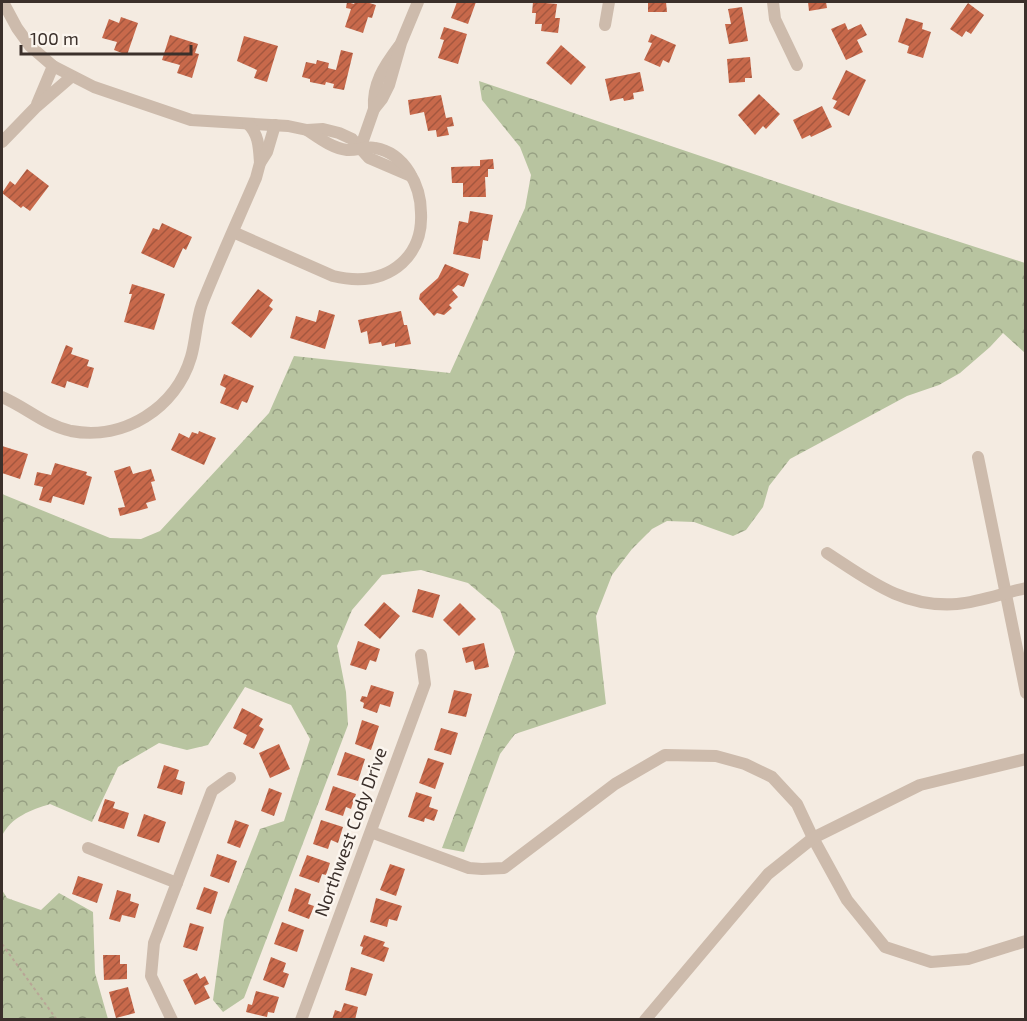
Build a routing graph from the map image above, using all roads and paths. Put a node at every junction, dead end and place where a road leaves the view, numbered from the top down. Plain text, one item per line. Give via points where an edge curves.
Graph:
1 (3, 2) edge
2 (418, 2) edge
3 (609, 2) edge
4 (773, 2) edge
5 (605, 25) dead end
6 (797, 65) dead end
7 (53, 66) junction
8 (72, 77) junction
9 (35, 108) junction
10 (248, 124) junction
11 (275, 125) junction
12 (2, 142) edge
13 (360, 149) junction
14 (260, 163) junction
15 (233, 232) junction
16 (2, 397) edge
17 (978, 457) dead end
18 (826, 553) dead end
19 (1026, 588) edge
20 (1005, 592) junction
21 (422, 654) dead end
22 (1026, 693) edge
23 (1026, 759) edge
24 (230, 778) dead end
25 (371, 832) junction
26 (813, 838) junction
27 (88, 848) dead end
28 (177, 883) junction
29 (1026, 941) edge
30 (2, 944) edge
31 (57, 1020) edge
32 (172, 1020) edge
33 (301, 1020) edge
34 (645, 1020) edge

1 - 7 street via 30,46
2 - 13 street via 389,85 374,108
3 - 5 street
4 - 6 street via 775,19
7 - 8 street
7 - 9 street
8 - 9 street
8 - 10 street via 190,120
9 - 12 street
10 - 11 street
10 - 14 street via 257,138
11 - 13 street via 339,133 352,138
11 - 14 street
13 - 15 street via 373,147 402,161 418,189 419,237 406,259 387,273 362,280 333,276
14 - 15 street
15 - 16 street via 201,307 192,356 181,382 145,418 113,430 72,431 50,425
17 - 20 street
18 - 20 street via 901,598 926,604 959,604
19 - 20 street
20 - 22 street
21 - 25 street, Northwest Cody Drive via 425,684
23 - 26 street via 920,785
24 - 28 street via 212,791
25 - 26 street via 470,868 504,868 615,784 665,755 716,756 772,777 796,804
25 - 33 street, Northwest Cody Drive
26 - 29 street via 847,900 885,947 931,962 968,959
26 - 34 street via 768,874
27 - 28 street
28 - 32 street via 154,943 151,976
30 - 31 path

